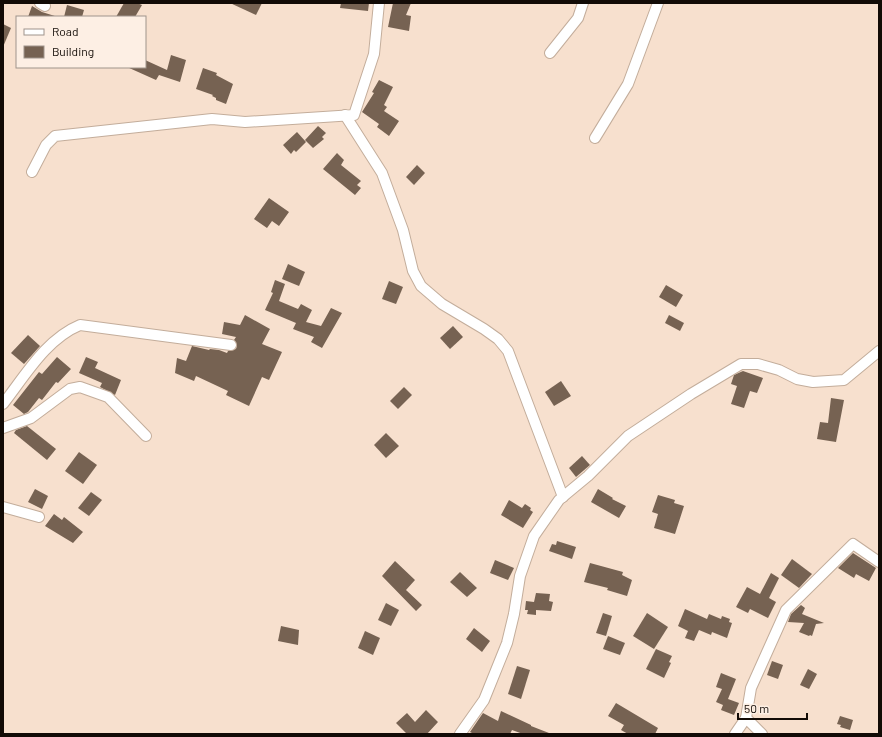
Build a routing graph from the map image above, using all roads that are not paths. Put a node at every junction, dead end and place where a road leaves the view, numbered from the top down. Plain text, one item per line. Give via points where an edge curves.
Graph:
1 (379, 3) edge
2 (582, 3) edge
3 (658, 3) edge
4 (550, 53) dead end
5 (345, 115) junction
6 (594, 138) dead end
7 (32, 172) dead end
8 (231, 345) dead end
9 (879, 352) edge
10 (3, 404) edge
11 (3, 428) edge
12 (146, 436) dead end
13 (562, 496) junction
14 (3, 507) edge
15 (39, 516) dead end
16 (879, 562) edge
17 (746, 718) junction
18 (460, 734) edge
19 (735, 734) edge
20 (762, 734) edge

1 - 5 street via 374,54 354,115
2 - 4 street via 578,18
3 - 6 street via 628,84
5 - 7 street via 245,122 212,119 54,136 46,145
5 - 13 street via 382,174 403,230 413,271 421,286 442,304 484,329 508,351
8 - 10 street via 80,325 69,330 45,350
9 - 13 street via 844,380 813,382 797,379 758,364 741,364 628,436 588,476
11 - 12 street via 31,418 70,389 80,387 108,397
13 - 18 street via 534,536 520,576 507,643 484,700
14 - 15 street
16 - 17 street via 853,544 786,610 751,688
17 - 19 street
17 - 20 street

